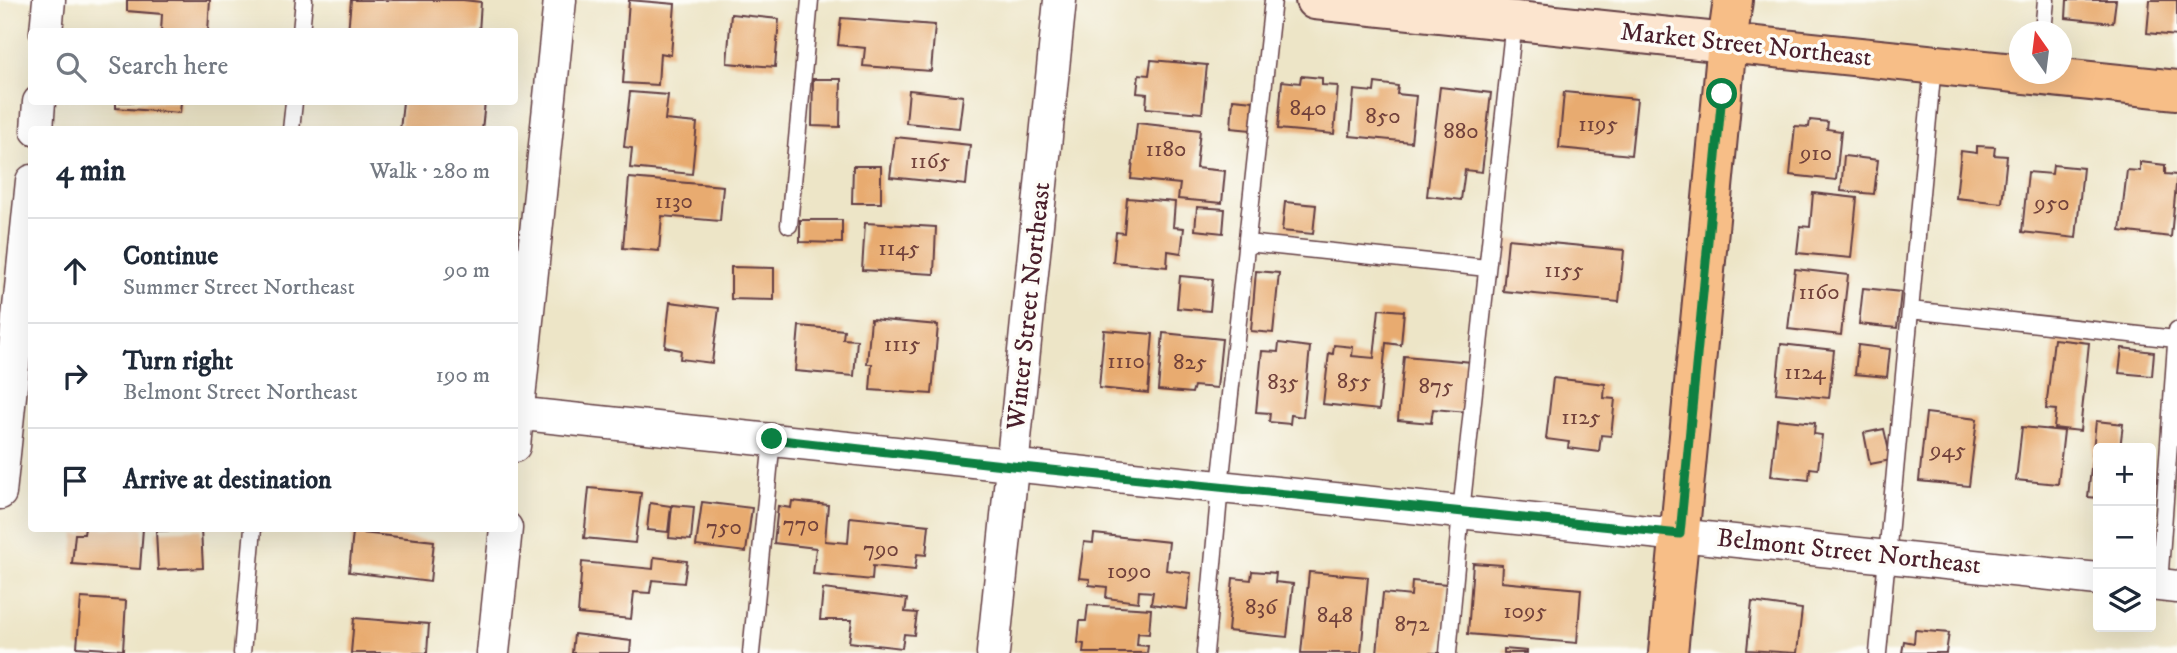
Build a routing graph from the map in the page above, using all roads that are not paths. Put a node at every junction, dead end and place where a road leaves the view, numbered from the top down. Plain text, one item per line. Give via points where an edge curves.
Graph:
1 (49, 0) edge
2 (304, 0) edge
3 (560, 0) edge
4 (810, 0) edge
5 (1060, 0) edge
6 (1273, 0) edge
7 (1315, 0) edge
8 (1733, 0) edge
9 (2046, 0) edge
10 (1392, 4) edge
11 (1514, 21) junction
12 (2044, 21) edge
13 (46, 28) edge
14 (301, 28) edge
15 (1727, 43) junction
16 (1933, 65) junction
17 (2009, 72) edge
18 (2072, 79) edge
19 (2177, 90) edge
20 (39, 105) edge
21 (294, 105) edge
22 (37, 126) edge
23 (291, 126) edge
24 (28, 225) edge
25 (789, 225) dead end
26 (1247, 243) junction
27 (1487, 268) junction
28 (1910, 310) junction
29 (2177, 330) edge
30 (2176, 339) edge
31 (15, 370) edge
32 (518, 394) edge
33 (518, 413) edge
34 (772, 439) junction
35 (1012, 466) junction
36 (1220, 486) junction
37 (0, 493) edge
38 (1461, 512) junction
39 (253, 532) edge
40 (506, 532) edge
41 (1680, 534) junction
42 (1889, 557) junction
43 (2093, 578) edge
44 (2162, 585) edge
45 (242, 653) edge
46 (493, 653) edge
47 (751, 653) edge
48 (993, 653) edge
49 (1205, 653) edge
50 (1448, 653) edge
51 (1668, 653) edge
52 (1878, 653) edge

1 - 13 street
2 - 14 lane
3 - 32 street
4 - 25 lane
5 - 35 street, Winter Street Northeast
6 - 26 lane
7 - 10 main road, Market Street Northeast
8 - 15 main road
9 - 12 lane
10 - 11 main road, Market Street Northeast
11 - 15 main road, Market Street Northeast
11 - 27 lane
15 - 16 main road, Market Street Northeast
15 - 41 main road
16 - 17 main road, Market Street Northeast
16 - 28 lane
18 - 19 main road, Market Street Northeast
20 - 22 street
21 - 23 lane
24 - 31 street
26 - 27 lane
26 - 36 lane
27 - 38 lane
28 - 30 lane
28 - 42 lane
29 - 30 lane
30 - 44 lane
31 - 37 street
33 - 34 street, Belmont Street Northeast
34 - 35 street, Belmont Street Northeast
34 - 47 lane
35 - 36 street, Belmont Street Northeast
35 - 48 street, Winter Street Northeast
36 - 38 street, Belmont Street Northeast
36 - 49 lane
38 - 41 street, Belmont Street Northeast
38 - 50 lane
39 - 45 lane
40 - 46 street
41 - 42 street, Belmont Street Northeast
41 - 51 main road
42 - 43 street, Belmont Street Northeast
42 - 52 lane

